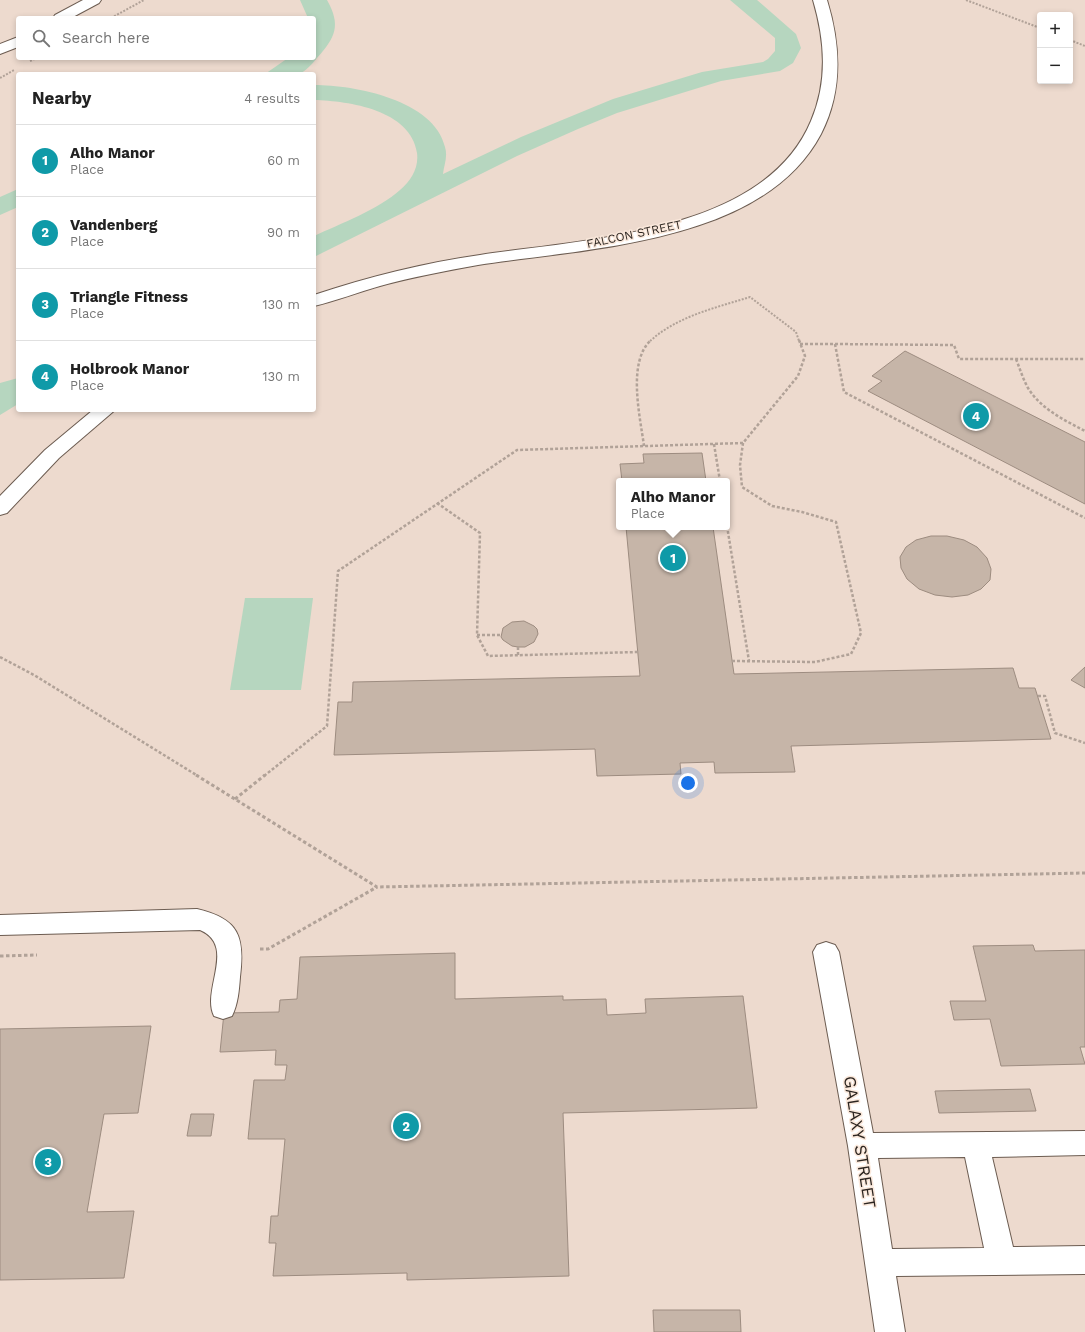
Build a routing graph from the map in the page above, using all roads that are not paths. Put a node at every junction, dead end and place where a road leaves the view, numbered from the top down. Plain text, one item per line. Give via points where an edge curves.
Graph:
1 (94, 0) edge
2 (820, 0) edge
3 (64, 16) edge
4 (16, 42) edge
5 (0, 50) edge
6 (316, 300) edge
7 (103, 412) edge
8 (0, 508) edge
9 (0, 925) edge
10 (826, 952) dead end
11 (223, 1008) dead end
12 (1085, 1143) edge
13 (976, 1144) junction
14 (862, 1146) junction
15 (1085, 1260) edge
16 (1002, 1262) junction
17 (879, 1264) junction
18 (890, 1332) edge

1 - 3 street
2 - 6 street, FALCON STREET via 832,56 832,78 827,102 812,135 796,161 759,192 734,206 668,229 575,247 425,270
4 - 5 street
7 - 8 street via 52,454
9 - 11 street via 197,919 210,922 222,930 230,944
10 - 14 street, GALAXY STREET
12 - 13 street
13 - 14 street
13 - 16 street
14 - 17 street, GALAXY STREET
15 - 16 street
16 - 17 street
17 - 18 street, GALAXY STREET

